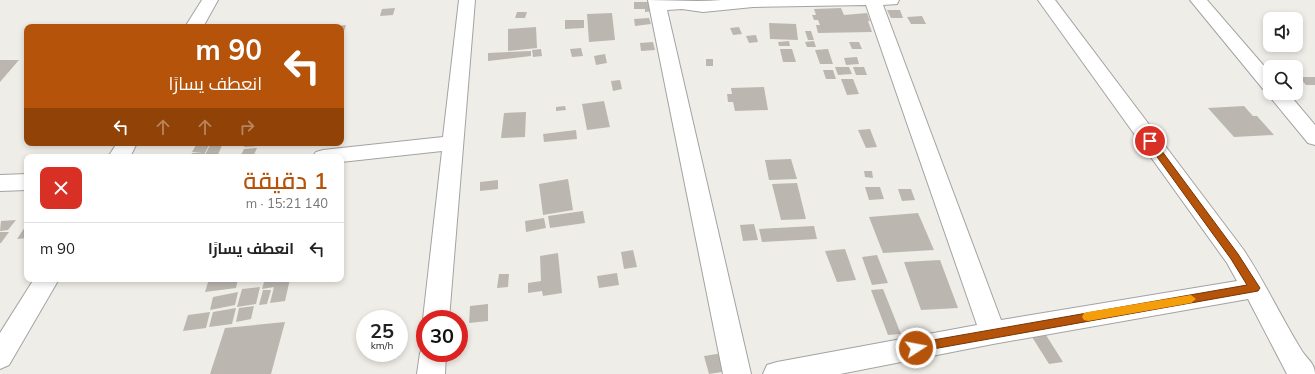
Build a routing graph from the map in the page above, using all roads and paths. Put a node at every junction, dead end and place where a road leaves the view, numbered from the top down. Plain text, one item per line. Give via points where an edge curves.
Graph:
1 (210, 0) edge
2 (467, 0) edge
3 (873, 0) edge
4 (891, 0) edge
5 (1046, 0) edge
6 (1198, 0) edge
7 (804, 1) edge
8 (657, 3) edge
9 (196, 24) edge
10 (1263, 77) edge
11 (1283, 100) edge
12 (1315, 138) edge
13 (453, 143) junction
14 (344, 155) edge
15 (24, 182) edge
16 (0, 183) edge
17 (44, 282) edge
18 (1255, 288) junction
19 (437, 310) edge
20 (993, 333) junction
21 (0, 357) edge
22 (432, 362) edge
23 (431, 374) edge
24 (737, 374) edge
25 (777, 374) edge
26 (1304, 374) edge

1 - 9 street
2 - 13 street
3 - 4 street
3 - 7 street
3 - 20 street
5 - 18 street via 1235,256
6 - 10 street
7 - 8 street via 753,2 703,7
8 - 24 street
11 - 12 street
13 - 14 street
13 - 19 street
15 - 16 street
17 - 21 street
18 - 20 street
18 - 26 street via 1293,361
20 - 25 street
22 - 23 street

